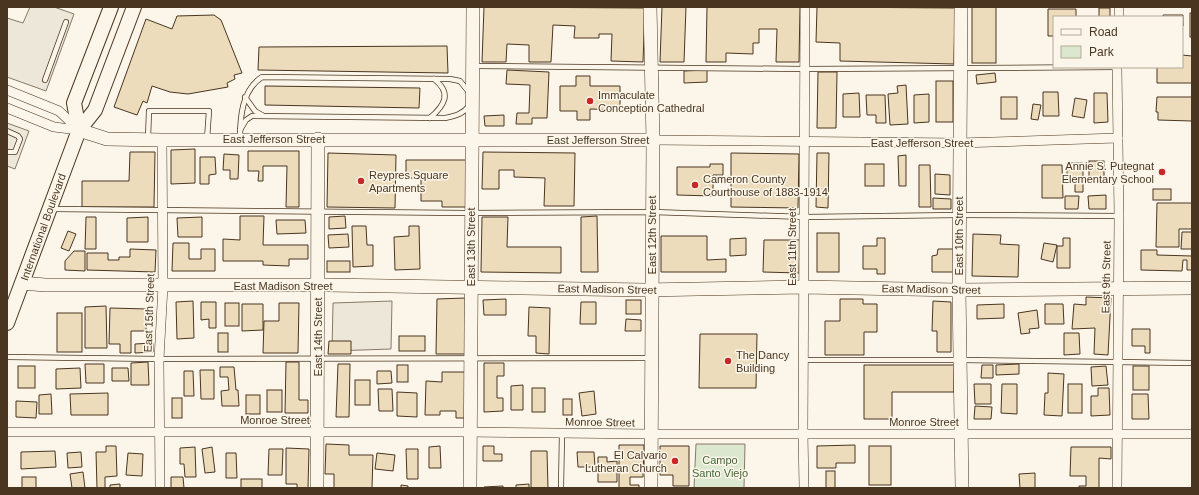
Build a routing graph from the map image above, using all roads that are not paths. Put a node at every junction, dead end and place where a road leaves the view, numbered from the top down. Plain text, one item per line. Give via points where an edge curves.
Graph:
1 (112, 7) edge
2 (134, 7) edge
3 (472, 7) edge
4 (650, 7) edge
5 (806, 7) edge
6 (961, 7) edge
7 (66, 22) dead end
8 (471, 66) junction
9 (1053, 67) edge
10 (651, 68) junction
11 (960, 68) junction
12 (1117, 68) edge
13 (805, 69) junction
14 (434, 79) junction
15 (44, 80) dead end
16 (7, 90) edge
17 (245, 97) junction
18 (472, 103) junction
19 (7, 108) edge
20 (262, 115) junction
21 (430, 118) junction
22 (79, 130) junction
23 (7, 131) edge
24 (240, 134) junction
25 (1118, 138) junction
26 (148, 139) junction
27 (318, 139) junction
28 (473, 139) junction
29 (162, 140) junction
30 (208, 140) junction
31 (653, 140) junction
32 (804, 142) junction
33 (959, 143) junction
34 (7, 152) edge
35 (49, 209) junction
36 (317, 210) junction
37 (161, 211) junction
38 (653, 212) junction
39 (471, 213) junction
40 (959, 215) junction
41 (1119, 216) junction
42 (804, 217) junction
43 (22, 283) junction
44 (318, 285) junction
45 (163, 286) junction
46 (472, 287) junction
47 (803, 287) junction
48 (1117, 288) junction
49 (1192, 288) edge
50 (652, 290) junction
51 (959, 290) junction
52 (7, 323) edge
53 (7, 357) edge
54 (470, 358) junction
55 (652, 358) junction
56 (159, 359) junction
57 (318, 359) junction
58 (803, 360) junction
59 (960, 360) junction
60 (1117, 362) junction
61 (1192, 363) edge
62 (318, 431) junction
63 (7, 432) edge
64 (160, 432) junction
65 (470, 432) junction
66 (562, 433) junction
67 (803, 433) junction
68 (652, 434) junction
69 (962, 434) junction
70 (1116, 434) junction
71 (1192, 434) edge
72 (160, 488) edge
73 (317, 488) edge
74 (470, 488) edge
75 (561, 488) edge
76 (651, 488) edge
77 (804, 488) edge
78 (962, 488) edge
79 (1117, 488) edge

1 - 22 main road via 74,102
2 - 22 main road, International Boulevard via 95,110
3 - 8 main road, East 13th Street
4 - 10 main road, East 12th Street
5 - 13 street, East 11th Street
6 - 11 main road, East 10th Street
7 - 15 lane
8 - 10 lane
8 - 18 main road, East 13th Street
9 - 11 lane
10 - 13 lane
10 - 31 main road, East 12th Street
11 - 13 lane
11 - 33 main road, East 10th Street
12 - 25 street, East 9th Street
13 - 32 street, East 11th Street
14 - 17 lane via 269,76 254,82
14 - 18 lane via 460,81 468,88
14 - 21 lane via 442,85 445,96 443,106
16 - 22 street via 59,111
17 - 20 lane via 255,111
17 - 24 lane
18 - 21 lane via 466,111 456,116
18 - 28 main road, East 13th Street
19 - 22 street via 54,127
20 - 21 lane
20 - 24 lane via 252,116 246,120
22 - 26 main road, East Jefferson Street via 107,138
22 - 35 main road, International Boulevard
23 - 34 lane via 20,139 15,152
24 - 27 main road, East Jefferson Street
24 - 30 main road, East Jefferson Street
25 - 33 street, East Jefferson Street
25 - 41 street, East 9th Street
26 - 29 main road, East Jefferson Street
26 - 30 lane via 149,111 209,111
27 - 28 main road, East Jefferson Street
27 - 36 main road, East 14th Street
28 - 31 main road, East Jefferson Street
28 - 39 main road, East 13th Street
29 - 30 main road, East Jefferson Street
29 - 37 street, East 15th Street
31 - 32 street, East Jefferson Street
31 - 38 main road, East 12th Street
32 - 33 street, East Jefferson Street
32 - 42 street, East 11th Street
33 - 40 main road, East 10th Street
35 - 37 lane
35 - 43 main road, International Boulevard
36 - 37 lane
36 - 39 lane
36 - 44 main road, East 14th Street
37 - 45 street, East 15th Street
38 - 39 lane
38 - 42 lane
38 - 50 main road, East 12th Street
39 - 46 main road, East 13th Street
40 - 41 lane
40 - 42 lane
40 - 51 main road, East 10th Street
41 - 48 street, East 9th Street
42 - 47 street, East 11th Street
43 - 45 main road, East Madison Street
43 - 52 main road, International Boulevard
44 - 45 main road, East Madison Street
44 - 46 main road, East Madison Street
44 - 57 main road, East 14th Street
45 - 56 street, East 15th Street
46 - 50 main road, East Madison Street
46 - 54 main road, East 13th Street
47 - 50 main road, East Madison Street
47 - 51 main road, East Madison Street
47 - 58 street, East 11th Street
48 - 49 main road, East Madison Street
48 - 51 main road, East Madison Street
48 - 60 street, East 9th Street
50 - 55 main road, East 12th Street
51 - 59 main road, East 10th Street
53 - 56 lane
54 - 55 lane
54 - 57 lane
54 - 65 main road, East 13th Street
55 - 68 main road, East 12th Street
56 - 57 lane
56 - 64 street, East 15th Street
57 - 62 main road, East 14th Street
58 - 59 lane
58 - 67 street, East 11th Street
59 - 60 lane
59 - 69 main road, East 10th Street
60 - 61 lane
60 - 70 street, East 9th Street
62 - 64 street, Monroe Street
62 - 65 street, Monroe Street
62 - 73 main road, East 14th Street
63 - 64 street, Monroe Street
64 - 72 street, East 15th Street
65 - 66 street, Monroe Street
65 - 74 main road, East 13th Street
66 - 68 street, Monroe Street
66 - 75 lane
67 - 68 street, Monroe Street
67 - 69 street, Monroe Street
67 - 77 street, East 11th Street
68 - 76 main road, East 12th Street
69 - 70 street, Monroe Street
69 - 78 main road, East 10th Street
70 - 71 street, Monroe Street
70 - 79 street, East 9th Street

